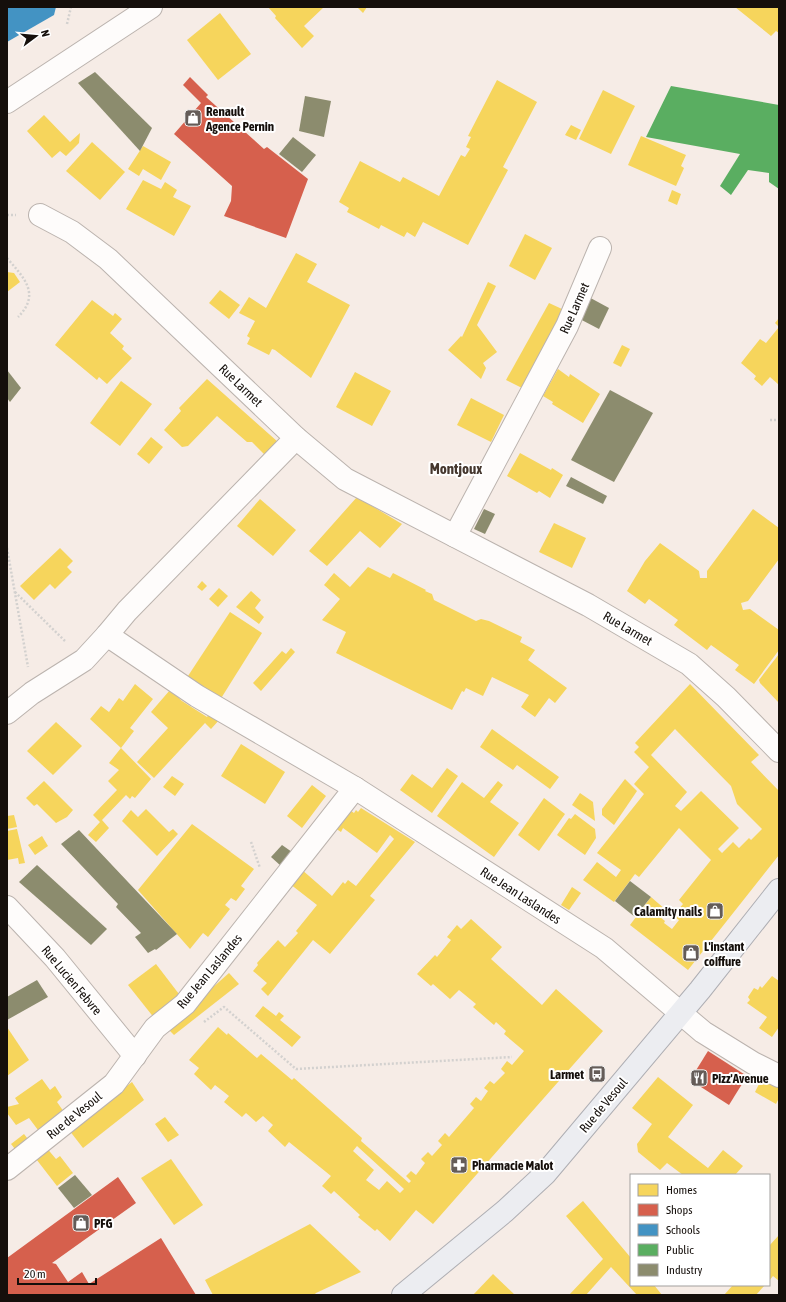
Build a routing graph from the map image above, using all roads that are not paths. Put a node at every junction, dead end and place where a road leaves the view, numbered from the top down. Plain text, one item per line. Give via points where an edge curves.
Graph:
1 (150, 7) edge
2 (7, 102) edge
3 (40, 215) dead end
4 (600, 248) dead end
5 (296, 438) junction
6 (455, 536) junction
7 (107, 635) junction
8 (7, 713) edge
9 (779, 752) edge
10 (355, 788) junction
11 (779, 890) edge
12 (7, 907) edge
13 (680, 1013) junction
14 (135, 1056) junction
15 (779, 1076) edge
16 (7, 1169) edge
17 (403, 1295) edge

1 - 2 street
3 - 5 street, Rue Larmet via 72,232 108,259
4 - 6 street, Rue Larmet via 567,326
5 - 6 street, Rue Larmet via 345,479
5 - 7 street via 127,610
6 - 9 street, Rue Larmet via 588,605 689,664 726,696
7 - 8 street via 84,660 32,693
7 - 10 street, Rue Jean Laslandes via 197,696
10 - 13 street, Rue Jean Laslandes via 604,948
10 - 14 street, Rue Jean Laslandes via 185,1004 154,1028
11 - 13 main road, Rue de Vesoul
12 - 14 street, Rue Lucien Febvre via 55,958
13 - 15 street, Rue Jean Laslandes via 703,1032
13 - 17 main road, Rue de Vesoul via 545,1174 505,1211
14 - 16 street, Rue de Vesoul via 114,1084

